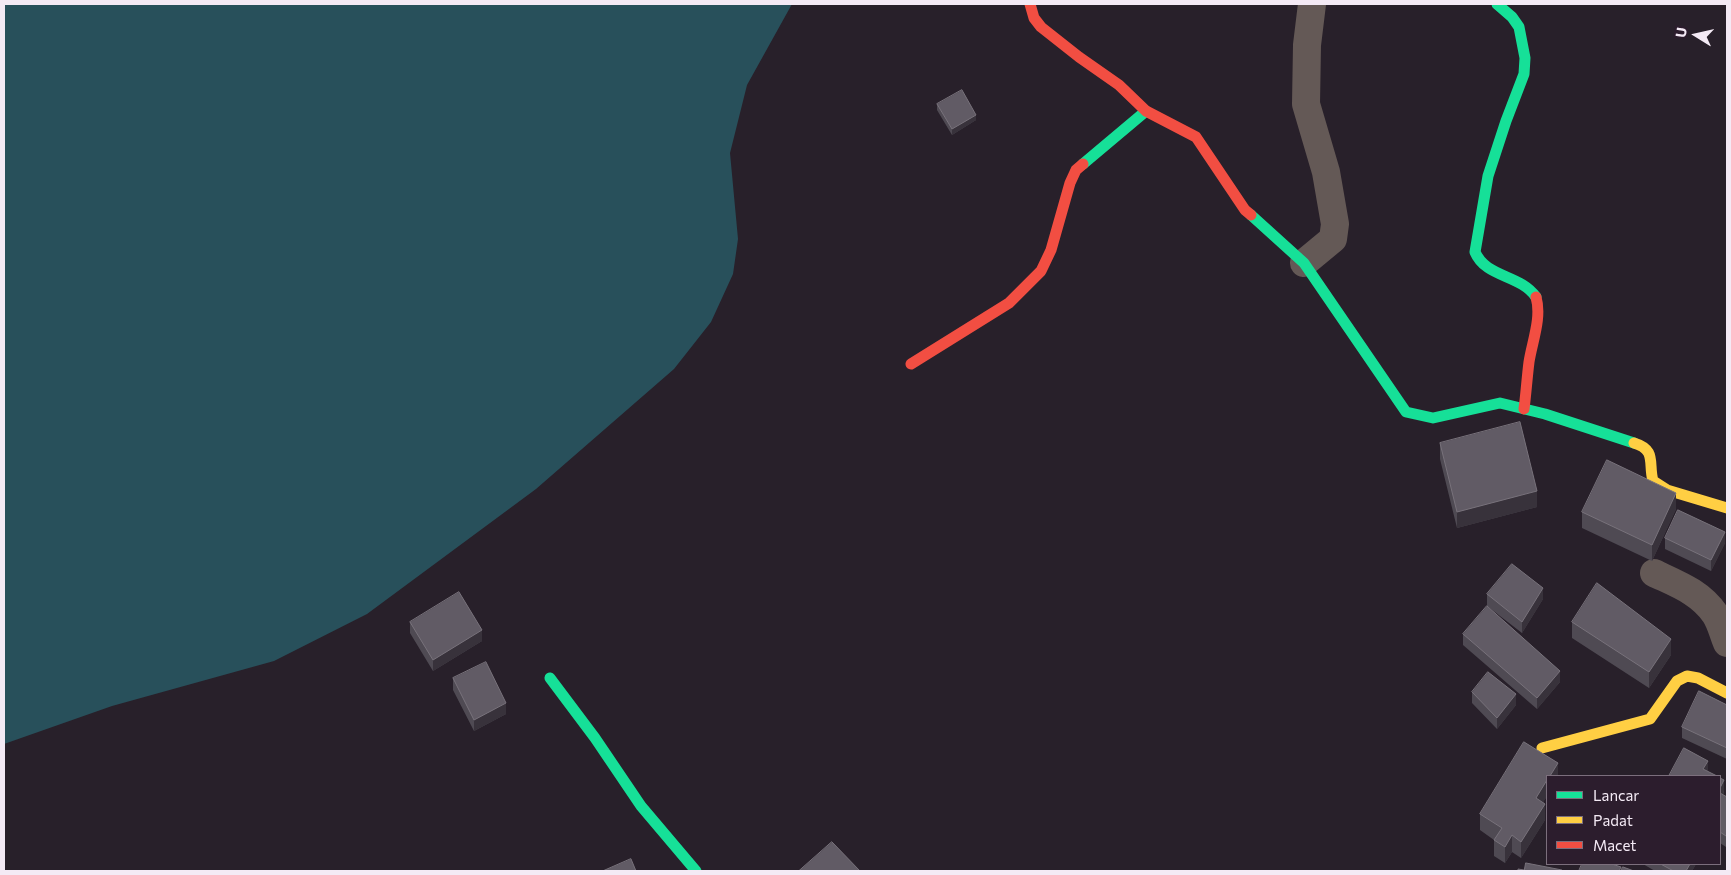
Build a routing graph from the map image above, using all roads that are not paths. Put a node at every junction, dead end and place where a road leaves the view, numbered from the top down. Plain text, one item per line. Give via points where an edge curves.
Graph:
1 (1030, 4) edge
2 (1312, 4) edge
3 (1496, 4) edge
4 (1146, 111) junction
5 (1304, 263) junction
6 (911, 364) dead end
7 (1524, 409) junction
8 (1727, 508) edge
9 (1654, 573) dead end
10 (1727, 643) edge
11 (550, 678) dead end
12 (1727, 693) edge
13 (1542, 748) dead end
14 (696, 871) edge

1 - 4 street via 1040,27 1119,85
2 - 5 street via 1307,45 1306,104 1326,172 1335,224 1333,239
3 - 7 street via 1519,27 1525,58 1524,74 1488,176 1475,253 1488,268 1530,289 1536,296 1537,318
4 - 5 street via 1196,137 1245,210
4 - 6 street via 1076,170 1051,250 1041,271 1009,303
5 - 7 street via 1406,412 1433,418 1500,403
7 - 8 street via 1638,444 1651,456 1653,481 1667,490
9 - 10 street via 1692,591 1703,600 1715,614
11 - 14 street via 641,806
12 - 13 street via 1687,676 1677,681 1650,718

